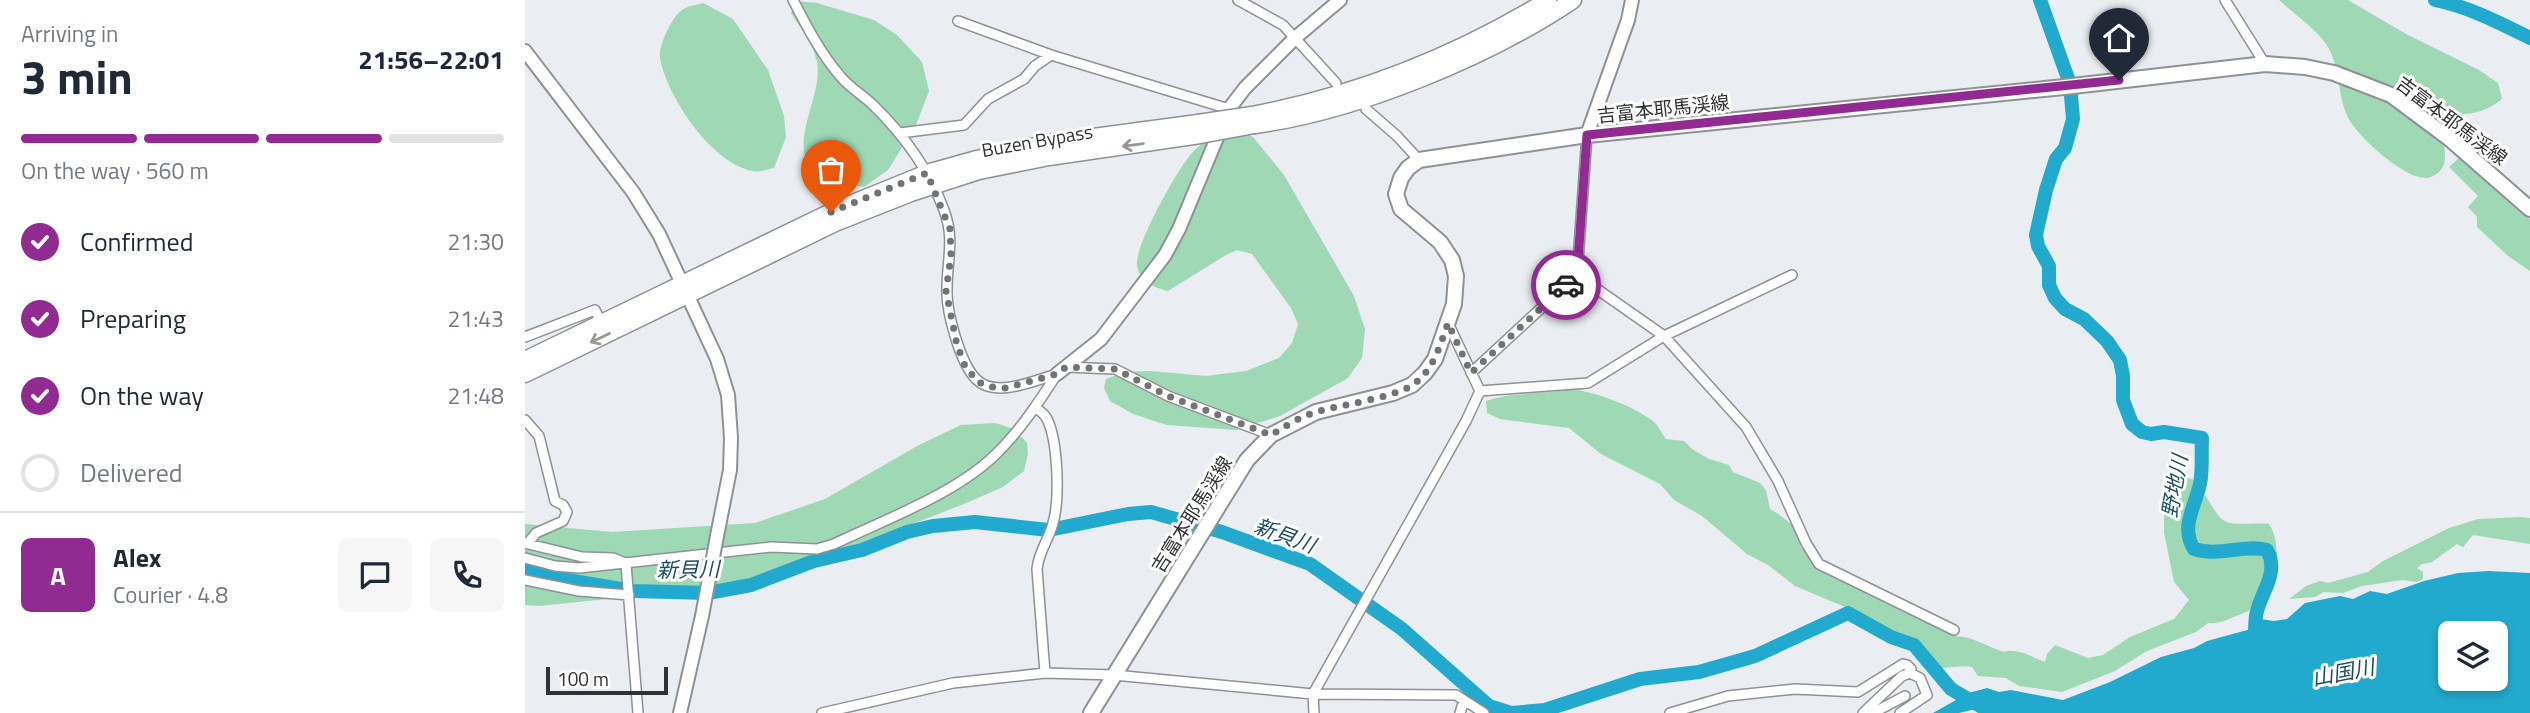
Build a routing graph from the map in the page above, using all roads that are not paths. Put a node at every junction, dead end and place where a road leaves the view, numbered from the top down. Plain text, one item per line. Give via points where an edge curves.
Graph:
1 (793, 0) edge
2 (1238, 0) edge
3 (1340, 0) edge
4 (1548, 0) edge
5 (1573, 0) edge
6 (1632, 0) edge
7 (2225, 0) edge
8 (958, 21) dead end
9 (1295, 38) junction
10 (525, 51) edge
11 (1051, 55) junction
12 (2265, 64) junction
13 (1336, 83) dead end
14 (1229, 109) junction
15 (1366, 109) dead end
16 (1254, 120) junction
17 (900, 134) junction
18 (1587, 135) junction
19 (1419, 160) junction
20 (929, 179) junction
21 (2530, 209) edge
22 (1577, 275) junction
23 (1792, 275) dead end
24 (684, 289) junction
25 (601, 322) junction
26 (1448, 323) junction
27 (1664, 336) junction
28 (525, 337) edge
29 (525, 360) edge
30 (1061, 371) junction
31 (1471, 373) junction
32 (525, 374) edge
33 (1480, 391) junction
34 (1035, 408) junction
35 (525, 419) edge
36 (1271, 435) junction
37 (526, 543) edge
38 (525, 558) edge
39 (626, 564) junction
40 (525, 580) edge
41 (629, 595) junction
42 (1954, 629) dead end
43 (1045, 673) junction
44 (1910, 673) junction
45 (1114, 675) junction
46 (1313, 694) junction
47 (1905, 696) dead end
48 (1464, 700) junction
49 (638, 713) edge
50 (680, 713) edge
51 (822, 713) edge
52 (1091, 713) edge
53 (1314, 713) edge
54 (1460, 713) edge
55 (1484, 713) edge
56 (1670, 713) edge
57 (1863, 713) edge
58 (1873, 713) edge
59 (1900, 713) edge

1 - 17 street via 819,49 842,79
2 - 9 street via 1283,25
3 - 9 street
4 - 16 highway, Buzen Bypass via 1439,58 1379,82
5 - 16 highway, Buzen Bypass via 1443,70 1280,122
6 - 18 street
7 - 12 street
8 - 11 street
9 - 13 street
9 - 14 street via 1261,69
10 - 24 street via 633,192
11 - 14 street
11 - 17 street via 1024,79 988,99 964,125
12 - 18 main road, 吉富本耶馬渓線
12 - 21 main road, 吉富本耶馬渓線 via 2334,73 2391,95
14 - 30 street via 1165,256 1101,339
15 - 19 street
16 - 20 highway, Buzen Bypass, bridge
17 - 20 street
18 - 19 main road, 吉富本耶馬渓線
18 - 22 street
19 - 26 main road, 吉富本耶馬渓線 via 1401,178 1396,194 1401,209 1440,242 1452,260 1456,276
20 - 24 highway, Buzen Bypass
20 - 30 street via 950,229 946,291 965,366 978,382 1005,388
22 - 27 street
22 - 31 street
23 - 27 street
24 - 25 highway, Buzen Bypass
24 -> 32 highway, Buzen Bypass
24 - 50 street, bridge via 717,359 728,395 731,438 730,470
25 - 28 street via 595,310
25 - 29 highway, Buzen Bypass
26 - 31 street
26 - 36 main road, 吉富本耶馬渓線 via 1435,359 1412,385 1315,412
27 - 33 street via 1588,383
27 - 42 street via 1746,427 1819,564
30 - 34 street
30 - 36 street via 1115,369 1168,396
31 - 33 street
33 - 46 street
34 - 39 street via 994,456 965,479 834,544
34 - 43 street via 1048,421 1057,460 1054,522 1038,554 1037,569
35 - 37 street via 539,436 555,502 567,512
36 - 45 main road, 吉富本耶馬渓線 via 1247,460
37 - 39 street
38 - 39 street via 579,568
39 - 41 street
40 - 41 street
41 - 49 street
43 - 45 street
43 - 51 street via 953,683
44 - 56 street via 1907,665 1896,667 1858,692 1795,690 1728,696
44 - 57 street
44 - 59 street via 1920,678 1927,695
45 - 46 street
45 - 52 main road, 吉富本耶馬渓線
46 - 48 street via 1457,695
46 - 53 street
47 - 58 street
48 - 54 street
48 - 55 street

